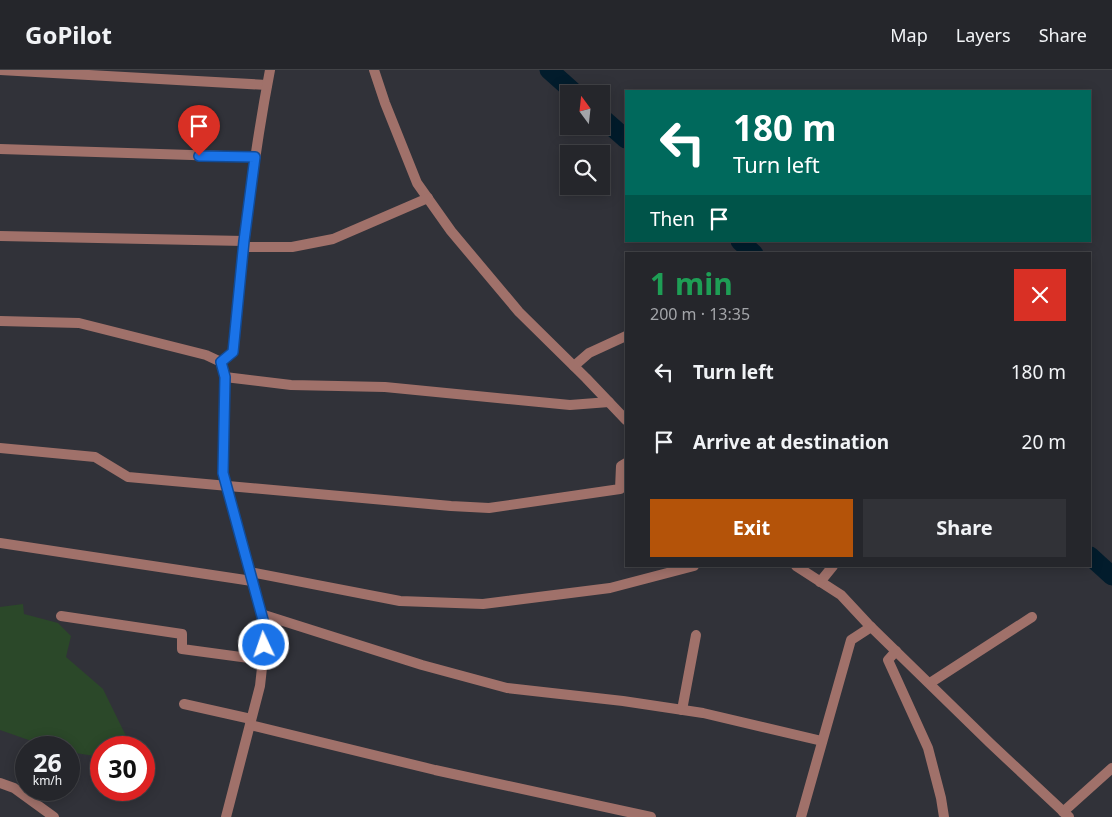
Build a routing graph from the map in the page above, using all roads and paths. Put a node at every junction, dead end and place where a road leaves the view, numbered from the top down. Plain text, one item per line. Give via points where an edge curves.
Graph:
1 (0, 70) edge
2 (270, 70) edge
3 (374, 70) edge
4 (267, 85) junction
5 (0, 149) edge
6 (255, 157) junction
7 (428, 198) junction
8 (0, 236) edge
9 (244, 244) junction
10 (0, 321) edge
11 (625, 336) edge
12 (221, 362) junction
13 (574, 366) junction
14 (225, 377) junction
15 (609, 402) junction
16 (625, 419) edge
17 (0, 448) edge
18 (625, 464) edge
19 (226, 487) junction
20 (0, 543) edge
21 (690, 567) edge
22 (798, 567) edge
23 (832, 567) edge
24 (251, 576) junction
25 (820, 582) junction
26 (261, 614) junction
27 (61, 616) dead end
28 (1032, 616) dead end
29 (871, 627) junction
30 (696, 635) dead end
31 (896, 651) junction
32 (263, 660) junction
33 (930, 684) junction
34 (184, 704) dead end
35 (682, 710) junction
36 (250, 722) junction
37 (822, 742) junction
38 (1112, 768) edge
39 (0, 783) edge
40 (1066, 814) edge
41 (54, 817) edge
42 (226, 817) edge
43 (651, 817) edge
44 (801, 817) edge
45 (944, 817) edge

1 - 4 street
2 - 4 street
3 - 7 street via 417,184
4 - 6 street
5 - 6 street
6 - 9 street
7 - 9 street via 333,239 292,247
7 - 13 street via 451,231 519,312
8 - 9 street
9 - 12 street via 233,352
10 - 12 street via 79,323 206,355
11 - 13 street via 589,352
12 - 14 street
13 - 15 street
14 - 15 street via 291,384 385,387 570,405
14 - 19 street via 223,473
15 - 16 street
17 - 19 street via 95,456 128,477
18 - 19 street via 621,466 620,490 489,508
19 - 24 street
20 - 24 street
21 - 24 street via 610,588 483,604 400,601
22 - 25 street
23 - 25 street
24 - 26 street
25 - 29 street via 841,595
26 - 32 street via 266,631
26 - 35 street via 507,688
27 - 32 street via 182,634 182,649
28 - 33 street
29 - 31 street
29 - 37 street via 851,640
30 - 35 street
31 - 33 street
31 - 45 street via 888,660 928,748
32 - 36 street
33 - 40 street
34 - 36 street
35 - 37 street
36 - 42 street
36 - 43 street via 435,770
37 - 44 street
38 - 40 street
39 - 41 street via 14,788

